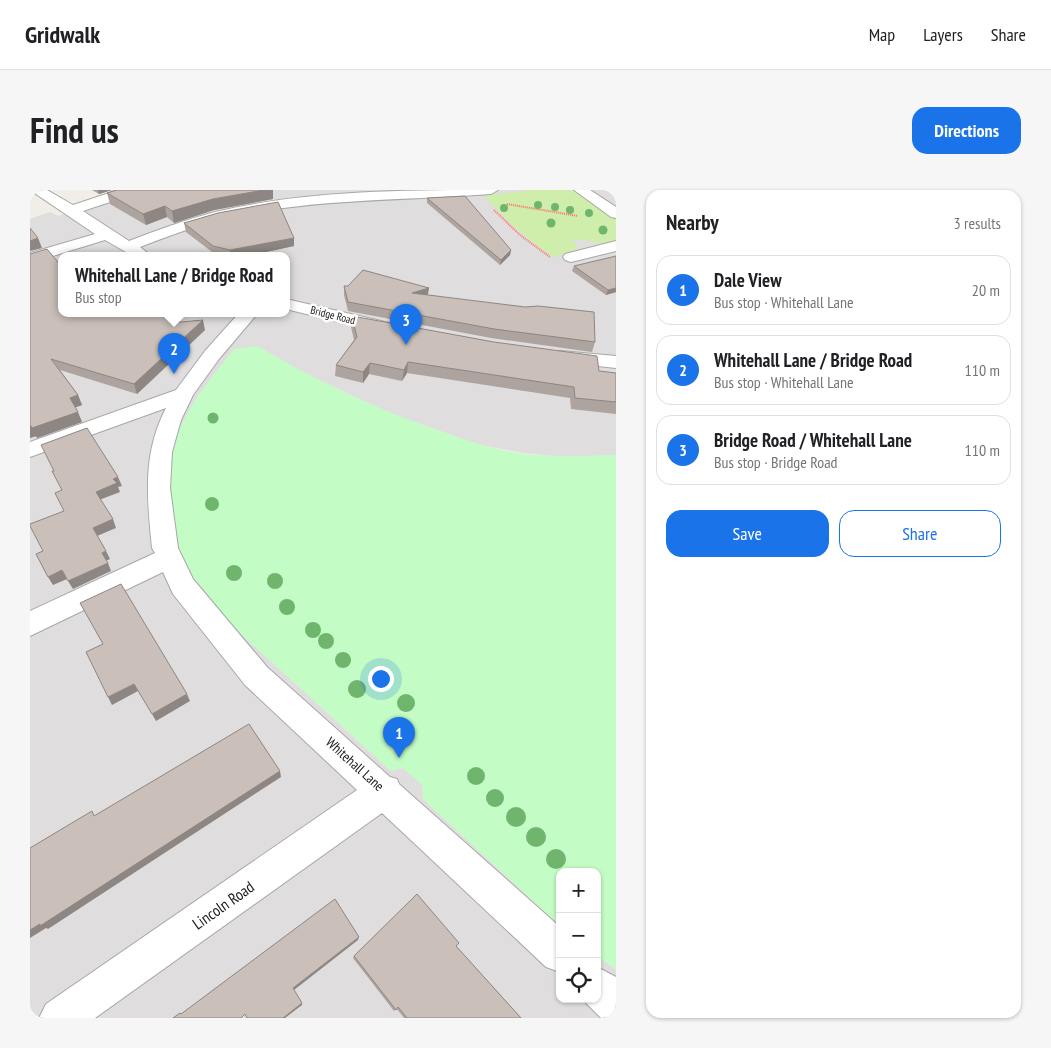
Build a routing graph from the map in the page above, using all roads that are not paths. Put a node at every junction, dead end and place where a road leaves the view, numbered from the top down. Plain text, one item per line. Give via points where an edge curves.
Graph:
1 (37, 190) edge
2 (60, 190) edge
3 (132, 190) edge
4 (582, 190) edge
5 (483, 191) edge
6 (423, 192) edge
7 (307, 195) edge
8 (72, 210) junction
9 (616, 214) edge
10 (107, 235) junction
11 (616, 246) edge
12 (127, 247) junction
13 (138, 252) edge
14 (571, 256) road end
15 (30, 258) edge
16 (290, 305) edge
17 (245, 317) edge
18 (401, 331) edge
19 (542, 355) edge
20 (616, 362) edge
21 (183, 394) junction
22 (30, 450) edge
23 (170, 558) junction
24 (30, 624) edge
25 (385, 791) junction
26 (556, 948) edge
27 (601, 991) edge
28 (616, 1004) edge
29 (60, 1018) edge

1 - 8 street
2 - 8 street
3 - 8 street
4 - 9 street
5 - 6 street
6 - 7 street
7 - 12 street via 211,216 160,232
8 - 10 street
10 - 12 street
10 - 15 street
11 - 14 street
12 - 13 street
16 - 18 street, Bridge Road
17 - 21 street, Whitehall Lane via 212,354
19 - 20 street
21 - 22 street
21 - 23 street, Whitehall Lane via 170,420 161,452 158,488 165,548
23 - 24 street
23 - 25 street, Whitehall Lane via 183,586 256,676
25 - 26 street, Whitehall Lane
25 - 29 street, Lincoln Road
27 - 28 street

